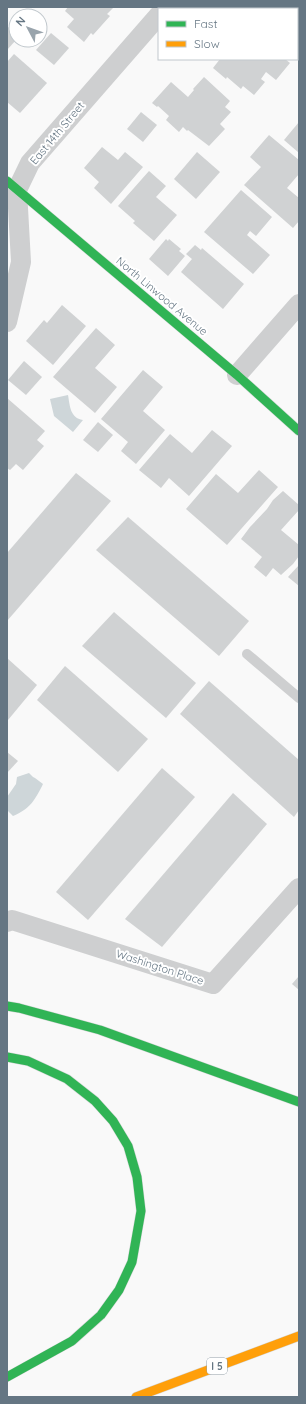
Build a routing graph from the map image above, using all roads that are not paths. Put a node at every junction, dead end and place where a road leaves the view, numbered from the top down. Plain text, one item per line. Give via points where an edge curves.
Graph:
1 (158, 16) edge
2 (12, 186) edge
3 (299, 304) edge
4 (7, 322) edge
5 (237, 376) junction
6 (299, 431) edge
7 (247, 654) dead end
8 (299, 698) edge
9 (299, 888) edge
10 (7, 922) edge
11 (7, 1006) edge
12 (7, 1057) edge
13 (299, 1102) edge
14 (299, 1336) edge
15 (7, 1376) edge
16 (136, 1397) edge

1 - 2 street, East 14th Street
2 - 4 street, East 14th Street via 20,262
2 - 5 main road, North Linwood Avenue
3 - 5 street
5 - 6 main road, North Linwood Avenue
7 - 8 lane
9 - 10 street, Washington Place via 212,984 12,920
11 - 13 main road via 100,1030
12 - 15 main road via 28,1061 67,1079 95,1101 113,1121 128,1146 137,1177 140,1211 132,1262 119,1290 101,1315 72,1341
14 - 16 main road, I 5

